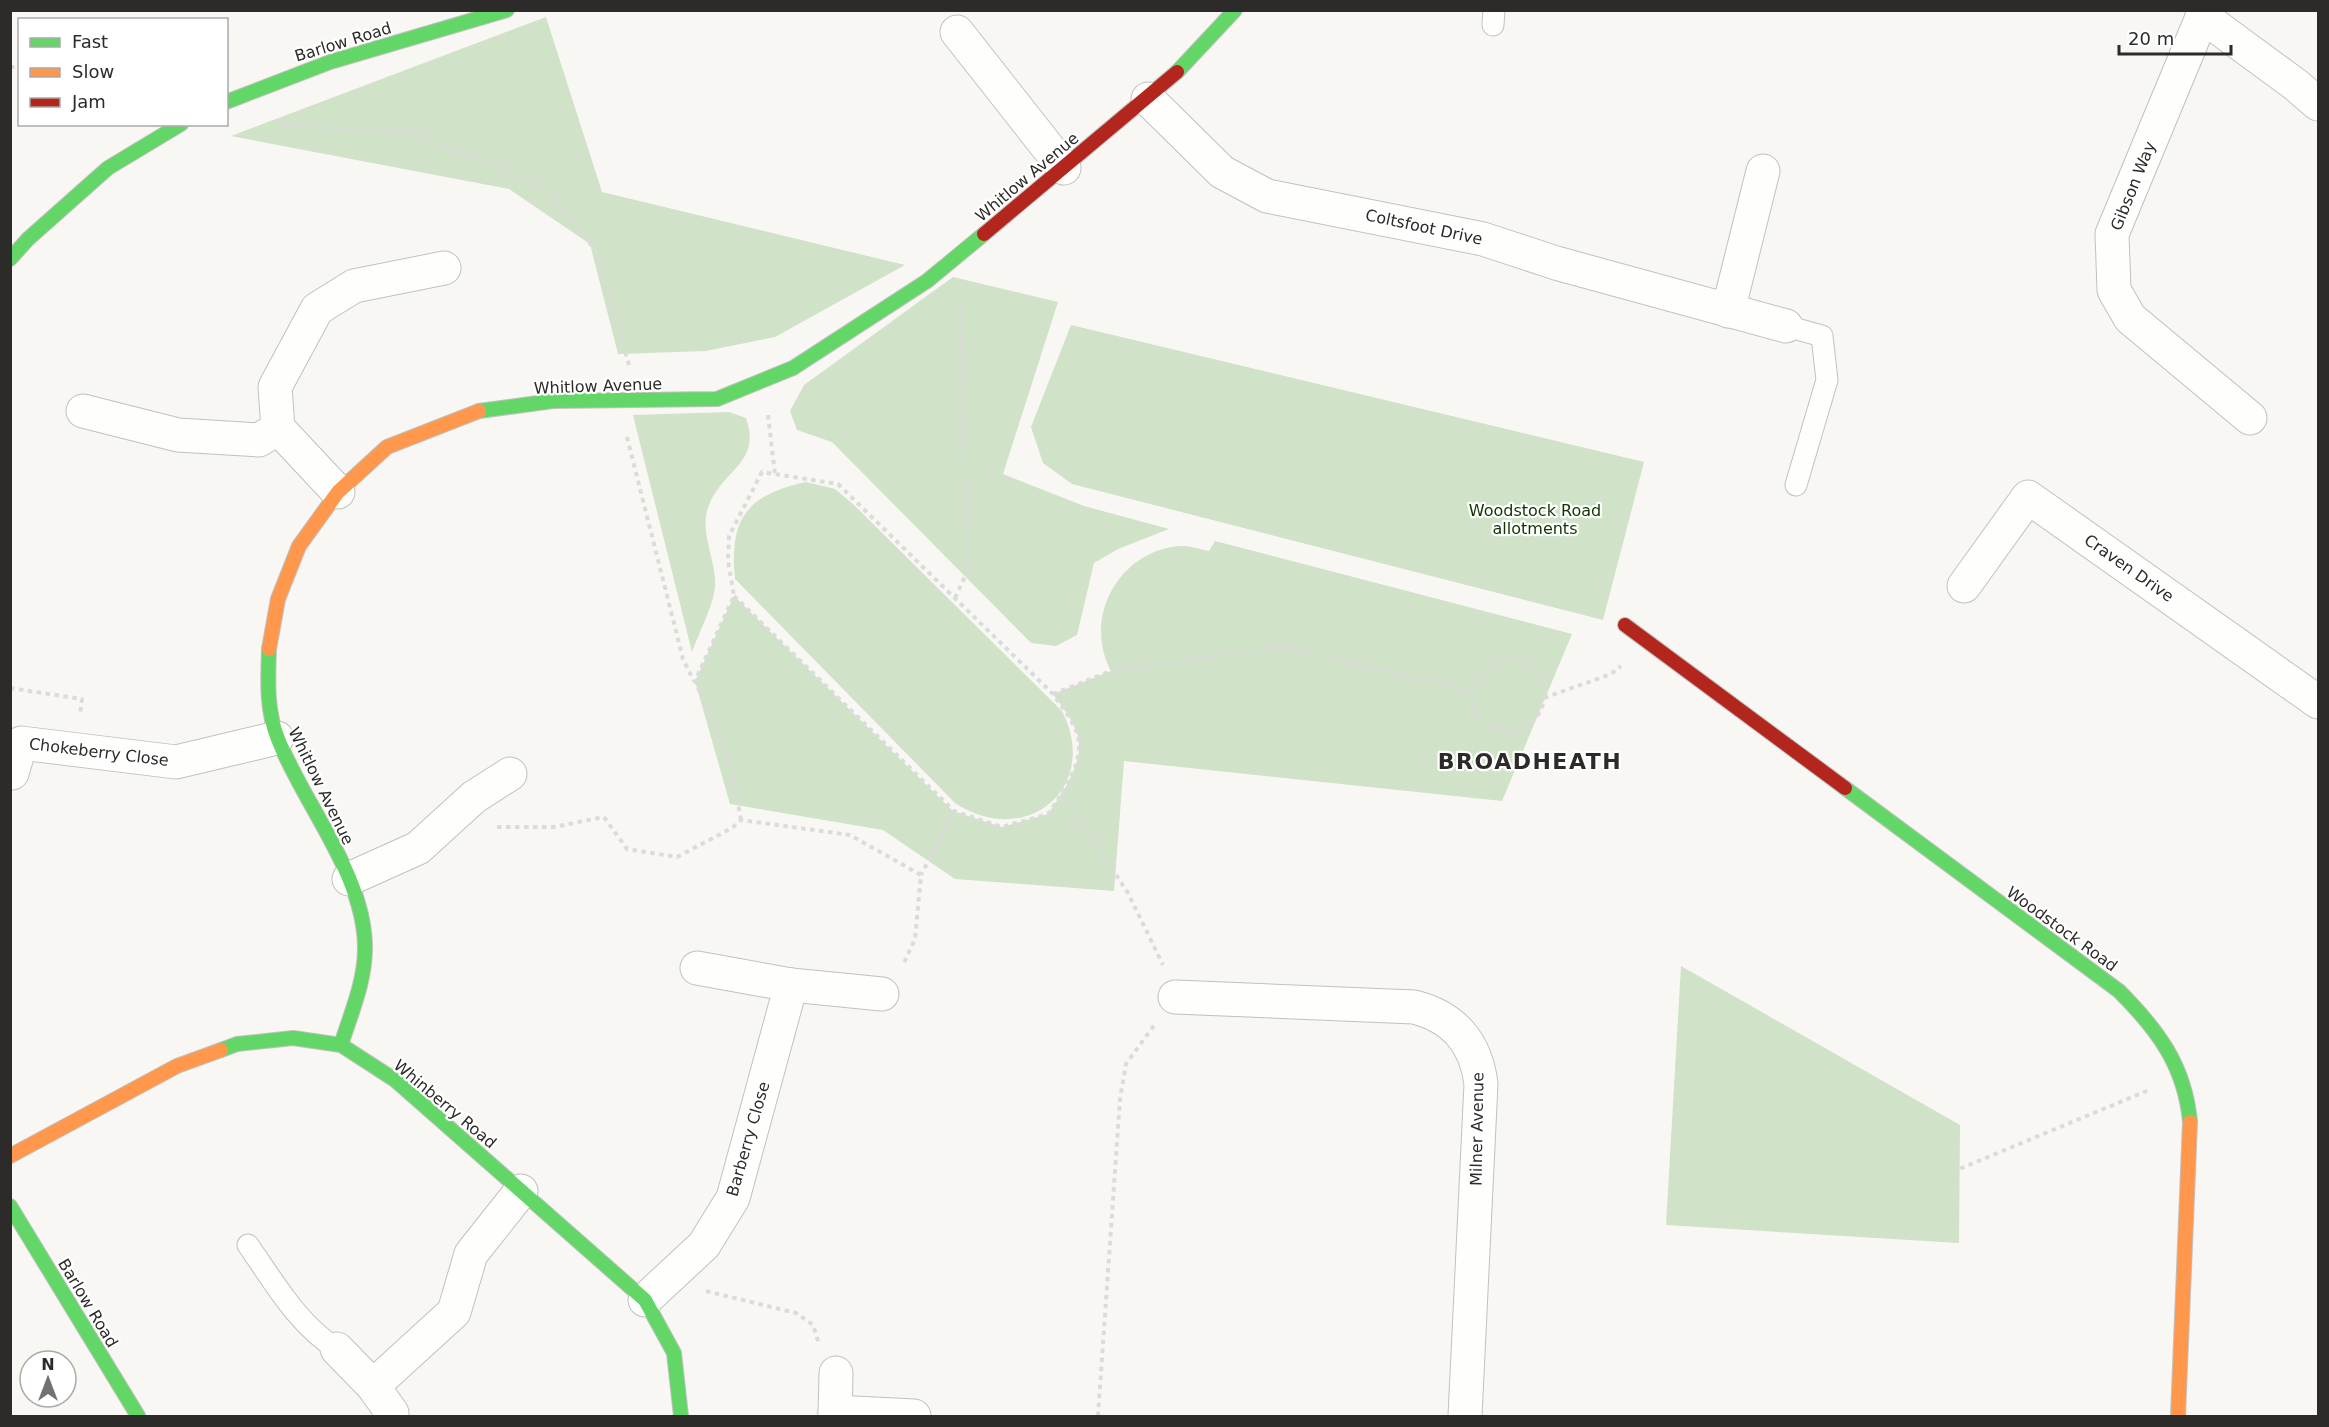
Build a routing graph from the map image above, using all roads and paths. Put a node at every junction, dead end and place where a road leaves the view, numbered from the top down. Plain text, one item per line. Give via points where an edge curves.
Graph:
1 (1235, 10) edge
2 (499, 12) edge
3 (2204, 13) edge
4 (957, 32) dead end
5 (255, 89) junction
6 (1148, 99) junction
7 (228, 101) edge
8 (2319, 104) edge
9 (179, 126) edge
10 (1064, 168) junction
11 (1763, 171) dead end
12 (960, 254) junction
13 (10, 259) edge
14 (444, 268) dead end
15 (1728, 311) junction
16 (1786, 326) joint
17 (764, 380) junction
18 (639, 400) junction
19 (618, 401) junction
20 (82, 411) dead end
21 (2250, 418) dead end
22 (278, 429) junction
23 (775, 474) junction
24 (1796, 485) dead end
25 (338, 492) junction
26 (1964, 586) dead end
27 (734, 596) junction
28 (955, 598) junction
29 (1625, 625) dead end
30 (1649, 645) junction
31 (695, 681) junction
32 (10, 688) edge
33 (1472, 691) junction
34 (1053, 694) junction
35 (1544, 698) junction
36 (2319, 702) edge
37 (277, 738) junction
38 (75, 750) junction
39 (12, 773) edge
40 (510, 774) dead end
41 (1062, 792) junction
42 (463, 807) junction
43 (954, 811) junction
44 (741, 820) junction
45 (921, 876) junction
46 (349, 879) junction
47 (697, 968) dead end
48 (791, 985) junction
49 (882, 994) joint
50 (1175, 997) junction
51 (341, 1045) junction
52 (2183, 1076) junction
53 (10, 1156) edge
54 (1952, 1172) dead end
55 (521, 1191) junction
56 (10, 1206) edge
57 (248, 1245) dead end
58 (655, 1290) junction
59 (337, 1349) joint
60 (836, 1373) joint
61 (373, 1386) junction
62 (392, 1413) dead end
63 (835, 1414) edge
64 (138, 1416) edge
65 (681, 1416) edge
66 (914, 1416) edge
67 (1098, 1416) edge
68 (1465, 1416) edge
69 (2178, 1416) edge

1 - 6 street, Whitlow Avenue
2 - 5 street, Barlow Road via 330,62
3 - 8 street
3 - 21 street, Gibson Way via 2112,234 2114,290 2130,318
4 - 10 street
5 - 7 street, Barlow Road
5 - 18 path via 283,126 410,132 494,164 552,193 598,254
6 - 10 street, Whitlow Avenue
6 - 15 street, Coltsfoot Drive via 1222,172 1268,196 1483,239
9 - 13 street via 108,168
10 - 12 street, Whitlow Avenue
11 - 15 street
12 - 17 street, Whitlow Avenue via 927,281 793,368
12 - 28 path via 967,573
14 - 22 street via 354,286 317,309 275,387
15 - 16 street, Coltsfoot Drive
16 - 24 lane via 1822,336 1827,380
17 - 18 street, Whitlow Avenue via 717,399
17 - 23 path
18 - 19 street, Whitlow Avenue
19 - 25 street, Whitlow Avenue via 553,401 475,412 387,447
19 - 31 path via 683,659
20 - 22 street via 178,435 259,440
22 - 25 street
23 - 27 path via 762,472 729,536 728,561
23 - 28 path via 838,484
25 - 37 street, Whitlow Avenue via 299,546 278,599 269,648 267,693
26 - 36 street, Craven Drive via 2028,497
27 - 31 path
27 - 43 path
28 - 34 path
29 - 30 street, Woodstock Road
30 - 35 path via 1611,674
30 - 52 street, Woodstock Road via 2119,991 2149,1020
31 - 44 path via 732,770
32 - 38 path via 82,699
33 - 34 path via 1285,647 1111,671
33 - 35 path via 1483,669 1493,662 1518,660 1533,669 1543,685
33 - 35 path via 1477,713 1484,722 1505,731 1527,726 1542,709
34 - 41 path via 1076,728 1078,759
37 - 38 street, Chokeberry Close via 176,762
37 - 46 street, Whitlow Avenue
38 - 39 street, Chokeberry Close via 21,743
40 - 42 street
41 - 43 path via 1048,813 1002,827
41 - 50 path via 1128,893
42 - 44 path via 496,827 554,827 604,817 627,849 677,857
42 - 46 street via 418,848
43 - 45 path
44 - 45 path via 850,836
45 - 49 path via 915,939 897,975
46 - 51 street, Whitlow Avenue via 361,914 365,947 362,981
47 - 48 street
48 - 49 street
48 - 58 street, Barberry Close via 733,1198 704,1245
50 - 67 path via 1126,1064 1120,1099
50 - 68 street, Milner Avenue via 1414,1007 1432,1011 1462,1033 1478,1066 1481,1084
51 - 53 street, Whinberry Road via 293,1038 237,1044 177,1066
51 - 55 street, Whinberry Road via 395,1080
52 - 54 path
52 - 69 street, Woodstock Road via 2190,1121
55 - 58 street, Whinberry Road
55 - 61 street via 471,1254 454,1312
56 - 64 street, Barlow Road
57 - 59 lane via 306,1325
58 - 60 path via 796,1313 813,1325
58 - 65 street, Whinberry Road via 674,1353
59 - 61 street
60 - 63 street
61 - 62 street
63 - 66 street

